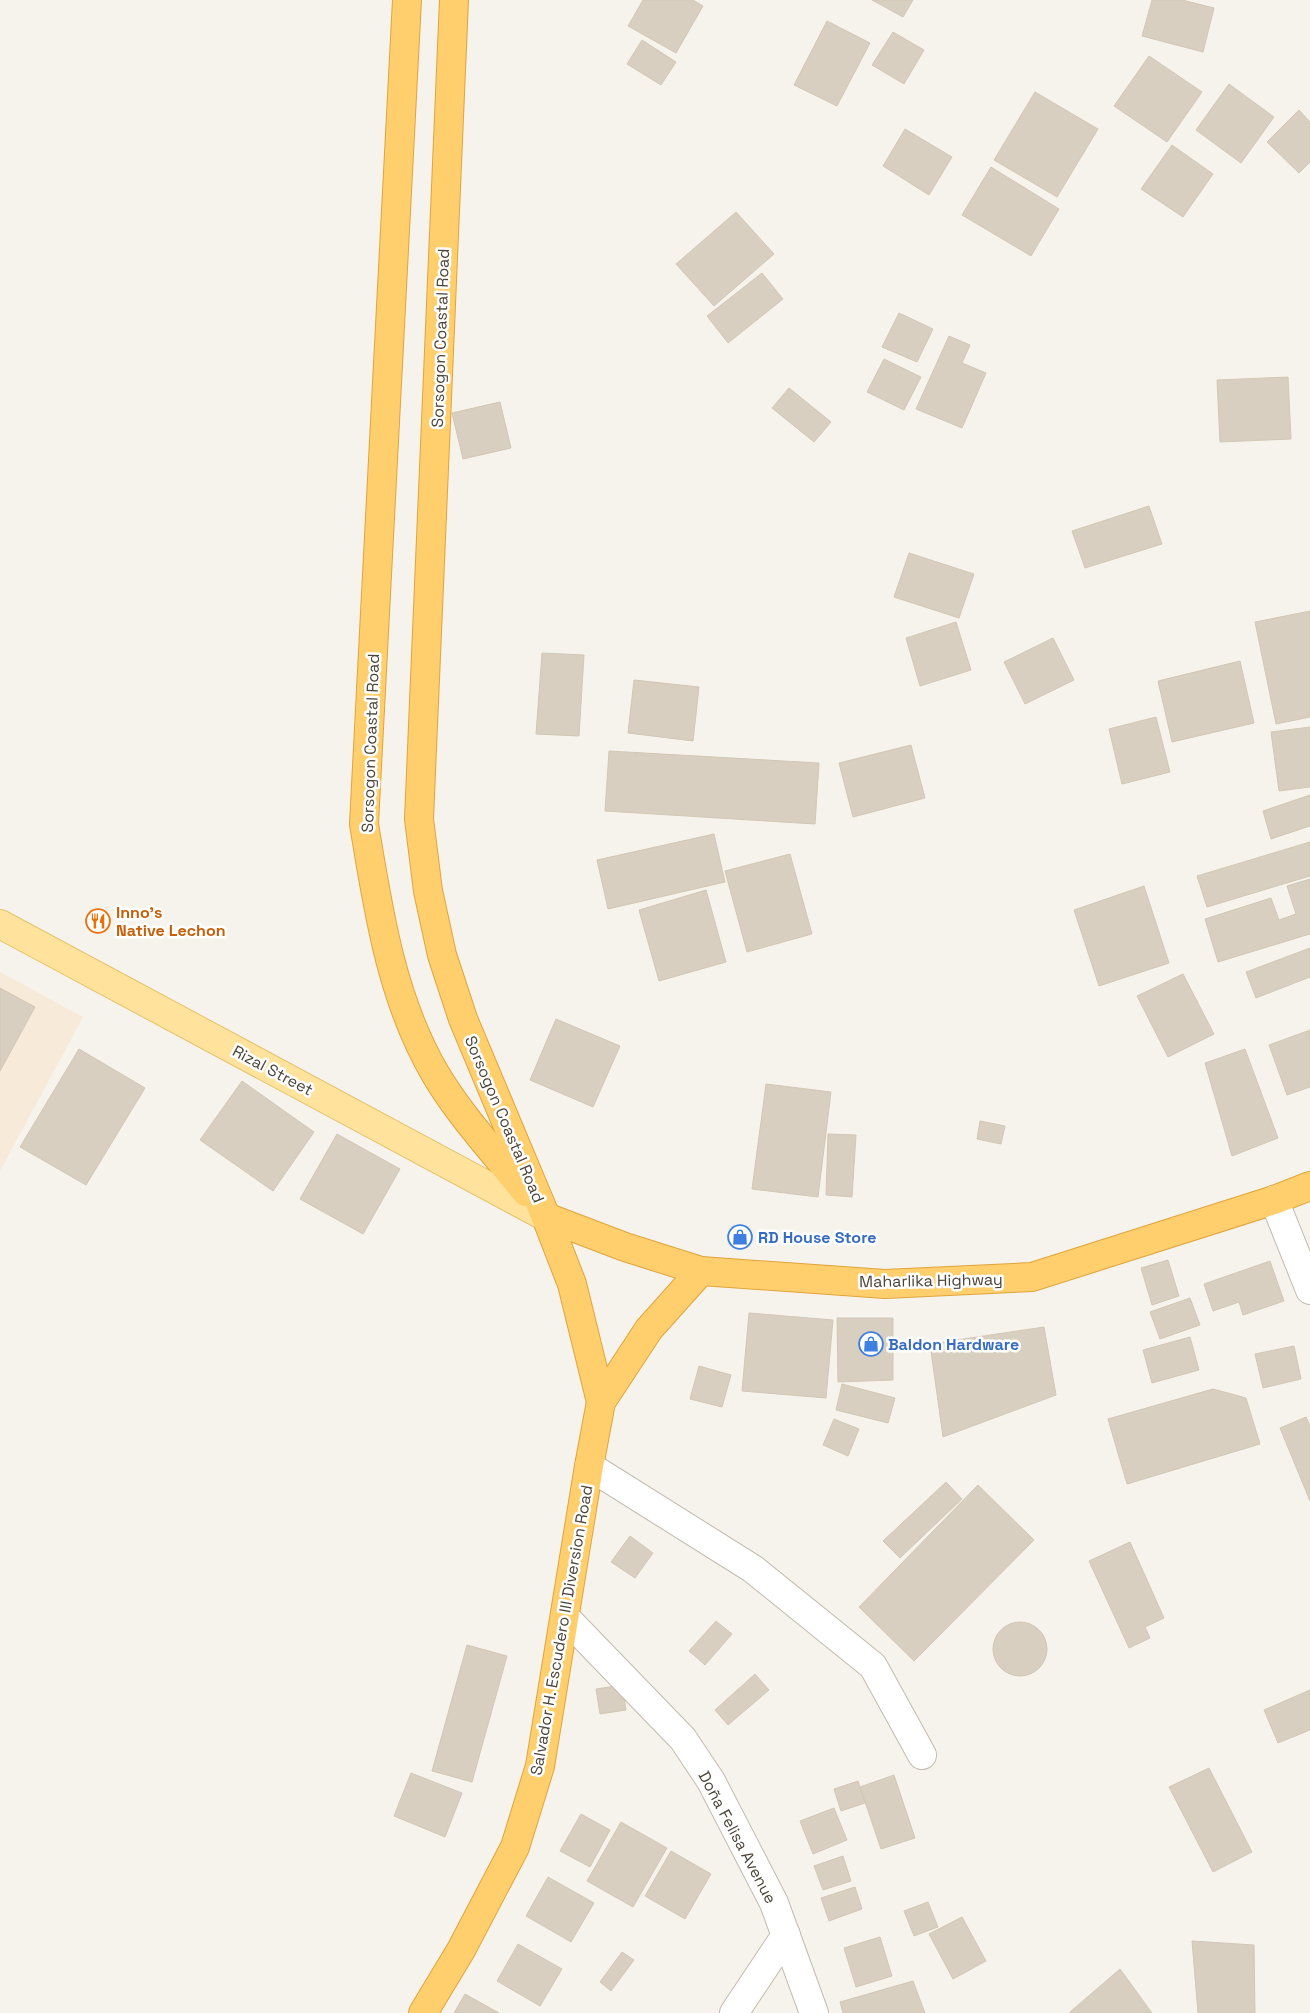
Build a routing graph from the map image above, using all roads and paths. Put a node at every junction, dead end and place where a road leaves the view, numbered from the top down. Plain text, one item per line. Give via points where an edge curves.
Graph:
1 (407, 0) edge
2 (454, 0) edge
3 (0, 924) edge
4 (1310, 1186) edge
5 (1274, 1200) junction
6 (546, 1217) junction
7 (701, 1271) junction
8 (1310, 1290) edge
9 (601, 1402) junction
10 (589, 1466) junction
11 (565, 1617) junction
12 (922, 1755) dead end
13 (786, 1935) junction
14 (423, 2013) edge
15 (734, 2013) edge
16 (814, 2013) edge

1 - 6 highway, Sorsogon Coastal Road via 364,824 376,900 394,974 415,1037 458,1108
2 - 6 highway, Sorsogon Coastal Road via 419,818 428,890 442,955 463,1019
3 - 6 main road, Rizal Street
4 - 5 highway, Maharlika Highway
5 - 7 highway, Maharlika Highway via 1032,1277 885,1284
5 - 8 street
6 - 7 highway, Maharlika Highway
6 - 9 highway, Salvador H. Escudero III Diversion Road via 572,1284
7 - 9 highway, Salvador H. Escudero III Diversion Road via 649,1329
9 - 10 highway, Salvador H. Escudero III Diversion Road
10 - 11 highway, Salvador H. Escudero III Diversion Road
10 - 12 street via 753,1569 873,1666
11 - 13 street, Doña Felisa Avenue via 683,1739 712,1781 774,1903
11 - 14 highway, Salvador H. Escudero III Diversion Road via 540,1766 515,1847 461,1950
13 - 15 street
13 - 16 street, Doña Felisa Avenue

